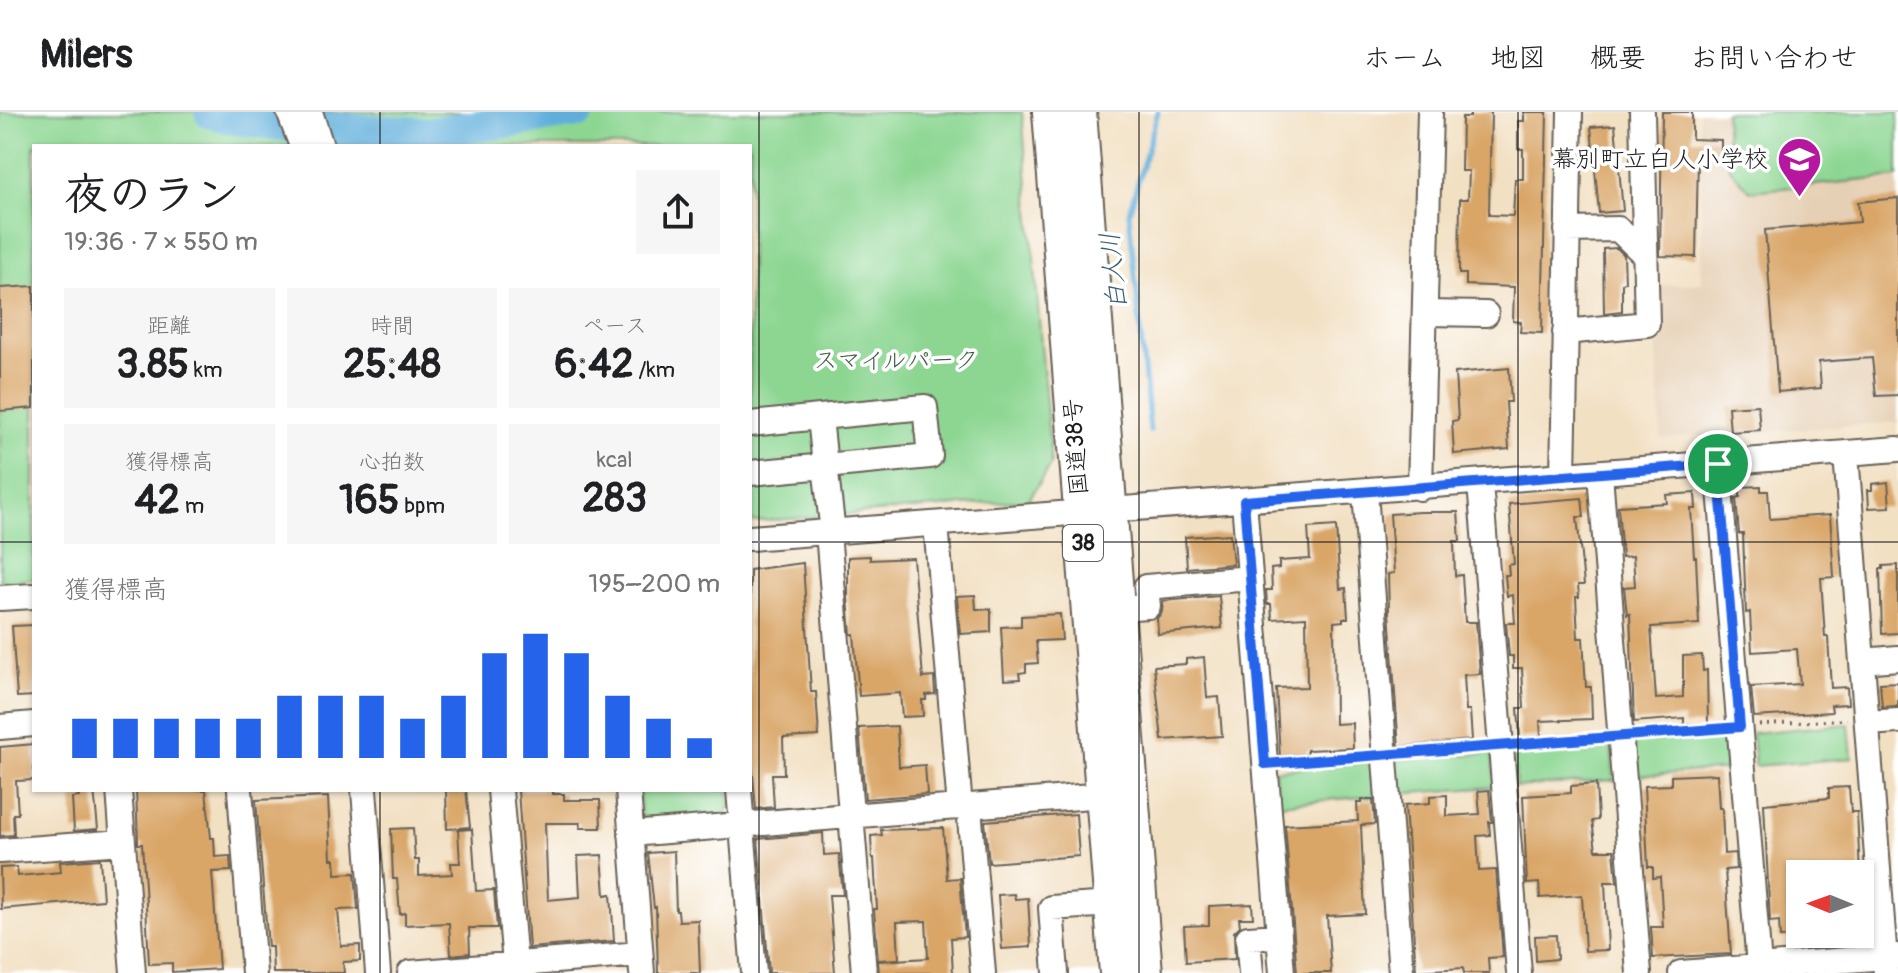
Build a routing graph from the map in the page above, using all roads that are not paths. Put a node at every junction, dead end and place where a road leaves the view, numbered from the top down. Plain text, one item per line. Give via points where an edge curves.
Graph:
1 (290, 112) edge
2 (310, 112) edge
3 (1050, 112) edge
4 (1079, 112) edge
5 (1430, 112) edge
6 (1570, 112) edge
7 (1642, 112) edge
8 (301, 144) edge
9 (320, 144) edge
10 (1567, 230) junction
11 (1645, 255) junction
12 (1425, 313) junction
13 (1486, 314) dead end
14 (1565, 332) junction
15 (820, 417) junction
16 (752, 424) edge
17 (1898, 449) edge
18 (1846, 454) junction
19 (1718, 464) junction
20 (825, 466) junction
21 (752, 473) edge
22 (1600, 473) junction
23 (1563, 476) junction
24 (1480, 483) junction
25 (1420, 488) junction
26 (1365, 492) junction
27 (1244, 501) junction
28 (1096, 512) junction
29 (936, 524) junction
30 (830, 532) junction
31 (752, 538) edge
32 (1250, 578) junction
33 (32, 596) edge
34 (0, 598) edge
35 (1118, 608) junction
36 (1898, 658) edge
37 (1862, 661) junction
38 (1867, 720) junction
39 (1898, 721) edge
40 (32, 724) edge
41 (0, 727) edge
42 (119, 792) edge
43 (240, 792) edge
44 (364, 792) edge
45 (500, 792) edge
46 (628, 792) edge
47 (739, 792) edge
48 (1103, 795) junction
49 (965, 808) junction
50 (851, 816) junction
51 (742, 825) junction
52 (631, 834) junction
53 (123, 842) junction
54 (0, 851) edge
55 (1112, 904) junction
56 (1279, 936) junction
57 (1890, 962) edge
58 (641, 963) edge
59 (515, 964) junction
60 (1759, 966) junction
61 (133, 973) edge
62 (254, 973) edge
63 (378, 973) edge
64 (410, 973) edge
65 (754, 973) edge
66 (864, 973) edge
67 (983, 973) edge
68 (1056, 973) edge
69 (1117, 973) edge
70 (1145, 973) edge
71 (1251, 973) edge
72 (1282, 973) edge
73 (1401, 973) edge
74 (1519, 973) edge
75 (1639, 973) edge
76 (1681, 973) edge

1 - 8 street
2 - 9 street
3 - 28 highway, 国道38号 / 38
4 - 28 highway, 国道38号 / 38
5 - 12 street
6 - 10 street
7 - 11 street
10 - 11 street via 1618,229
10 - 14 street
11 - 14 street via 1647,324
12 - 13 street
12 - 25 street
14 - 23 street
15 - 16 street
15 - 20 street
15 - 20 street via 925,407 930,456
17 - 18 street
18 - 19 street
18 - 37 street
19 - 22 street
19 - 60 street
20 - 21 street
20 - 30 street
22 - 23 street
22 - 75 street
23 - 24 street
24 - 25 street
24 - 74 street
25 - 26 street
26 - 27 street
26 - 73 street
27 - 28 street
27 - 32 street
28 - 29 street
28 - 35 highway, 国道38号 / 38
28 - 48 highway, 国道38号 / 38
29 - 30 street
29 - 49 street
30 - 31 street
30 - 50 street
32 - 35 street via 1146,587 1148,606
32 - 56 street
33 - 34 street
35 - 70 highway, 国道38号 / 38
36 - 37 street
37 - 38 street
38 - 39 street
38 - 57 street
40 - 41 street
42 - 53 street
43 - 62 street
44 - 63 street
45 - 59 street
46 - 52 street
47 - 51 street
48 - 49 street
48 - 55 highway, 国道38号 / 38
49 - 50 street
49 - 67 street
50 - 51 street
50 - 66 street
51 - 52 street
51 - 65 street
52 - 58 street
53 - 54 street
53 - 61 street
55 - 68 street via 1051,908
55 - 69 highway, 国道38号 / 38
56 - 71 street via 1248,938
56 - 72 street
57 - 60 street
58 - 59 street
59 - 64 street
60 - 76 street

